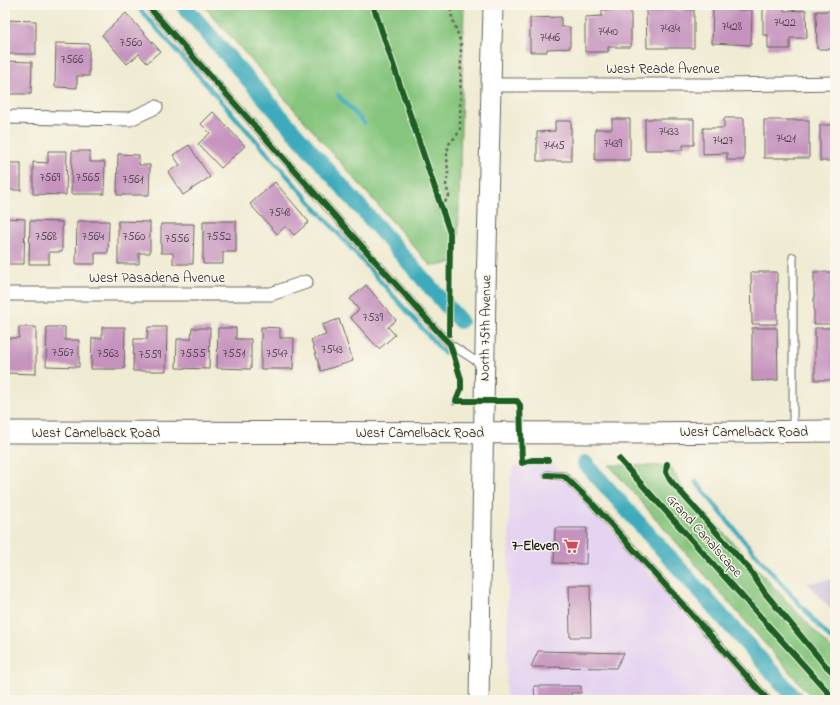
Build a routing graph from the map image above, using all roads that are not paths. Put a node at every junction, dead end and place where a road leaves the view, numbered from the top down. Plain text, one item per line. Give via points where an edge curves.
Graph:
1 (147, 5) edge
2 (493, 5) edge
3 (835, 83) edge
4 (492, 85) junction
5 (156, 107) dead end
6 (5, 117) edge
7 (793, 257) dead end
8 (306, 282) dead end
9 (5, 294) edge
10 (485, 367) junction
11 (835, 431) edge
12 (5, 432) edge
13 (793, 432) junction
14 (484, 433) junction
15 (547, 475) dead end
16 (479, 700) edge
17 (768, 700) edge

1 - 10 lane via 441,335
2 - 4 main road, North 75th Avenue
3 - 4 street, West Reade Avenue
4 - 10 main road, North 75th Avenue
5 - 6 street via 130,119
7 - 13 lane
8 - 9 street, West Pasadena Avenue via 271,294
10 - 14 main road, North 75th Avenue
11 - 13 main road, West Camelback Road
12 - 14 main road, West Camelback Road
13 - 14 main road, West Camelback Road
14 - 16 main road, North 75th Avenue
15 - 17 lane via 564,476 591,502

